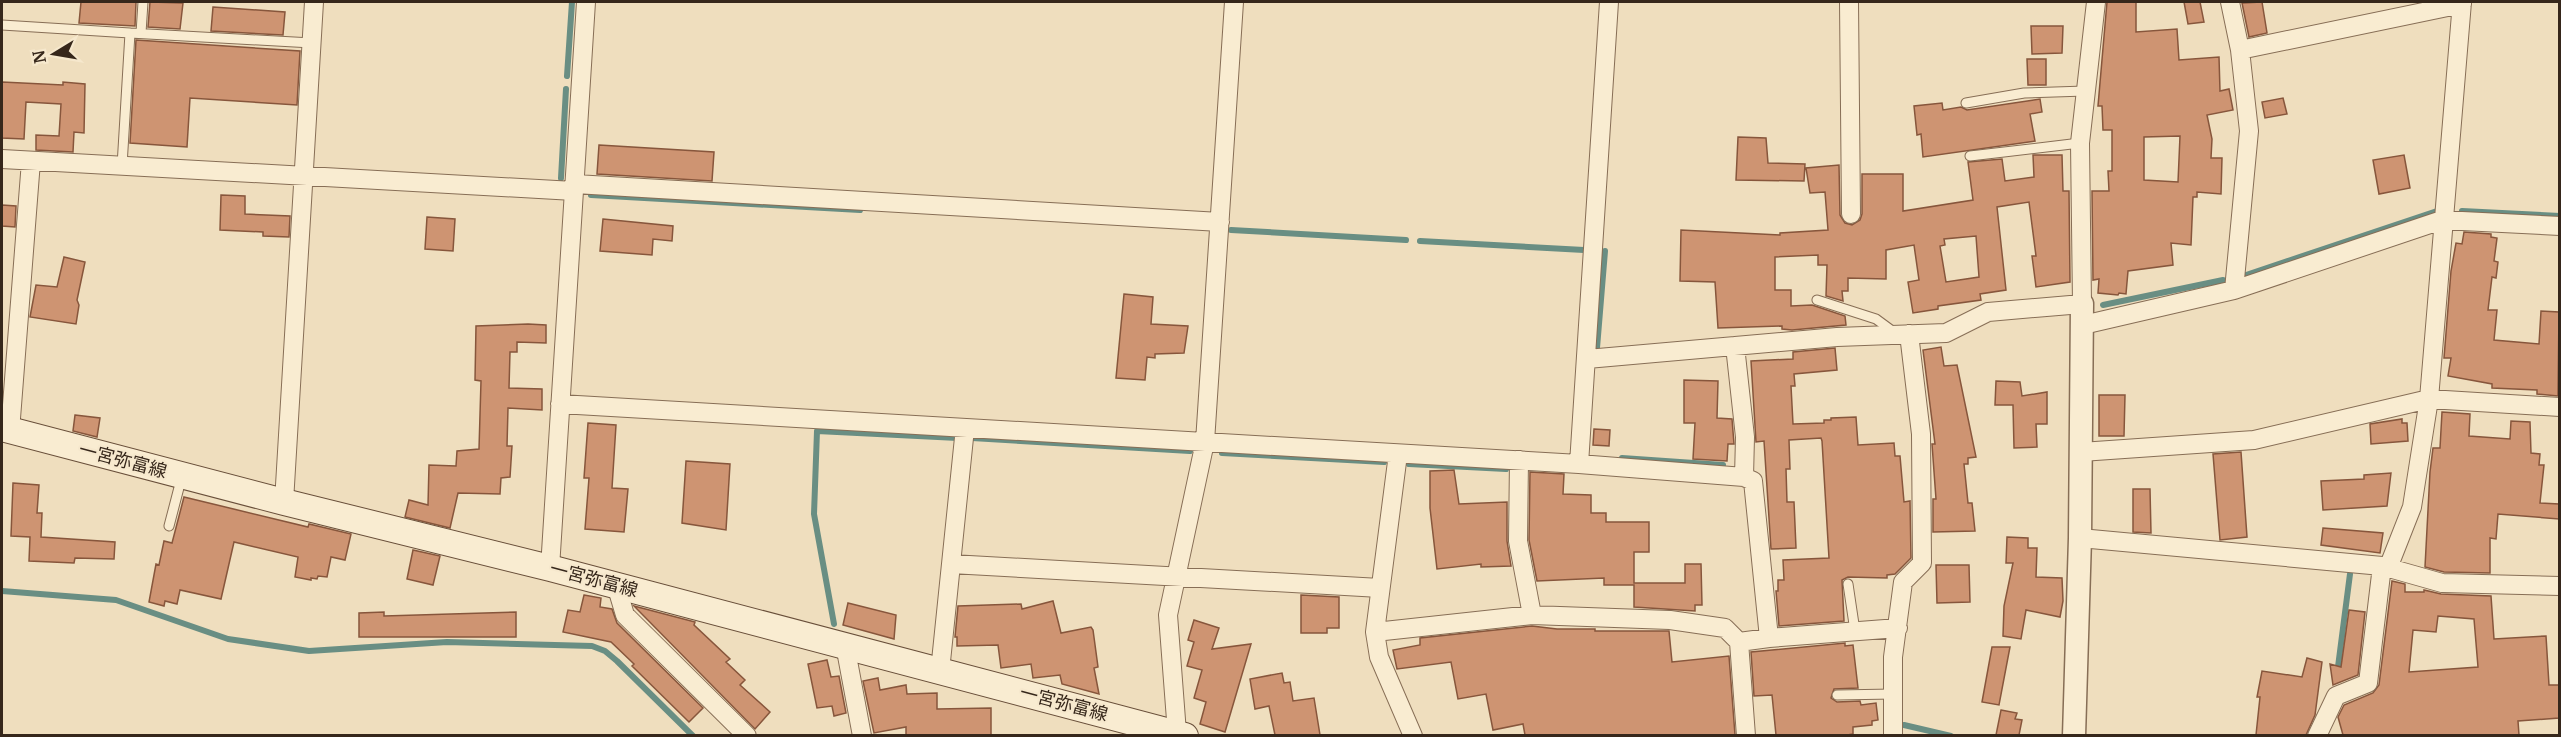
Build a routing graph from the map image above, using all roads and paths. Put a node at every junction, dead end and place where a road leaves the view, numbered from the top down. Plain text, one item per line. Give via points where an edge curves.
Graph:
1 (143, 2) edge
2 (314, 2) edge
3 (586, 2) edge
4 (1234, 2) edge
5 (1609, 2) edge
6 (1849, 2) edge
7 (2096, 2) edge
8 (2230, 2) edge
9 (2462, 3) edge
10 (2, 25) edge
11 (136, 33) junction
12 (312, 43) junction
13 (2240, 50) junction
14 (2085, 92) junction
15 (1966, 103) dead end
16 (2080, 143) junction
17 (1970, 156) dead end
18 (2, 159) edge
19 (31, 161) junction
20 (122, 166) junction
21 (304, 176) junction
22 (574, 187) junction
23 (1851, 214) dead end
24 (2442, 220) junction
25 (1220, 222) junction
26 (2559, 226) edge
27 (2234, 290) junction
28 (1817, 300) dead end
29 (2083, 314) junction
30 (1903, 334) junction
31 (1735, 346) junction
32 (1587, 359) junction
33 (2429, 399) junction
34 (560, 404) junction
35 (2559, 406) edge
36 (965, 428) junction
37 (6, 430) edge
38 (1205, 442) junction
39 (2081, 452) junction
40 (1398, 454) junction
41 (1519, 460) junction
42 (1579, 464) junction
43 (182, 475) junction
44 (1744, 477) junction
45 (284, 502) junction
46 (169, 526) dead end
47 (2080, 538) junction
48 (951, 564) junction
49 (2385, 567) junction
50 (550, 568) junction
51 (1176, 577) junction
52 (1848, 584) dead end
53 (616, 585) junction
54 (2559, 586) edge
55 (1380, 588) junction
56 (1532, 615) junction
57 (1898, 628) junction
58 (1375, 632) junction
59 (1855, 632) junction
60 (1769, 638) junction
61 (1739, 642) junction
62 (845, 645) junction
63 (940, 671) junction
64 (1893, 694) junction
65 (1837, 695) dead end
66 (747, 735) edge
67 (862, 735) edge
68 (1180, 735) edge
69 (1413, 735) edge
70 (1746, 735) edge
71 (1893, 735) edge
72 (2074, 735) edge
73 (2317, 735) edge

1 - 11 lane
2 - 12 street
3 - 22 street
4 - 25 street
5 - 32 street
6 - 23 street
7 - 14 street
8 - 13 street
9 - 13 street
9 - 24 street
10 - 11 lane
11 - 12 lane
11 - 20 lane
12 - 21 street
13 - 27 street via 2249,131
14 - 15 lane via 2024,93
14 - 16 street
16 - 17 lane
16 - 29 street
18 - 19 street
19 - 20 street
19 - 37 street
20 - 21 street
21 - 22 street
21 - 45 street
22 - 25 street
22 - 34 street
24 - 26 street
24 - 27 street
24 - 33 street
25 - 38 street
27 - 29 street
28 - 30 lane via 1875,319
29 - 30 street via 1988,312 1946,333
29 - 39 street
30 - 31 street
30 - 57 street via 1922,434 1922,563 1903,582
31 - 32 street
31 - 44 street via 1745,437
32 - 42 street
33 - 35 street
33 - 39 street via 2254,440
33 - 49 street via 2412,507
34 - 36 street
34 - 50 street
36 - 38 street
36 - 48 street
37 - 43 main road, 一宮弥富線
38 - 40 street
38 - 51 street
39 - 47 street
40 - 41 street
40 - 55 street
41 - 42 street
41 - 56 street via 1518,541
42 - 44 street
43 - 45 main road, 一宮弥富線
43 - 46 lane
44 - 60 street via 1753,481
45 - 50 main road, 一宮弥富線
47 - 49 street
47 - 72 street
48 - 51 street
48 - 63 street
49 - 54 street via 2442,583
49 - 73 street via 2368,683 2336,696
50 - 53 main road, 一宮弥富線
51 - 55 street
51 - 68 street via 1168,615
52 - 59 lane
53 - 62 main road, 一宮弥富線
53 - 66 street via 625,615
55 - 58 street
56 - 58 street
56 - 61 street via 1671,620 1725,628
57 - 59 street
57 - 64 street
58 - 69 street via 1379,657
59 - 60 street
60 - 61 street
61 - 70 street
62 - 63 main road, 一宮弥富線
62 - 67 street
63 - 68 main road, 一宮弥富線
64 - 65 lane
64 - 71 street

